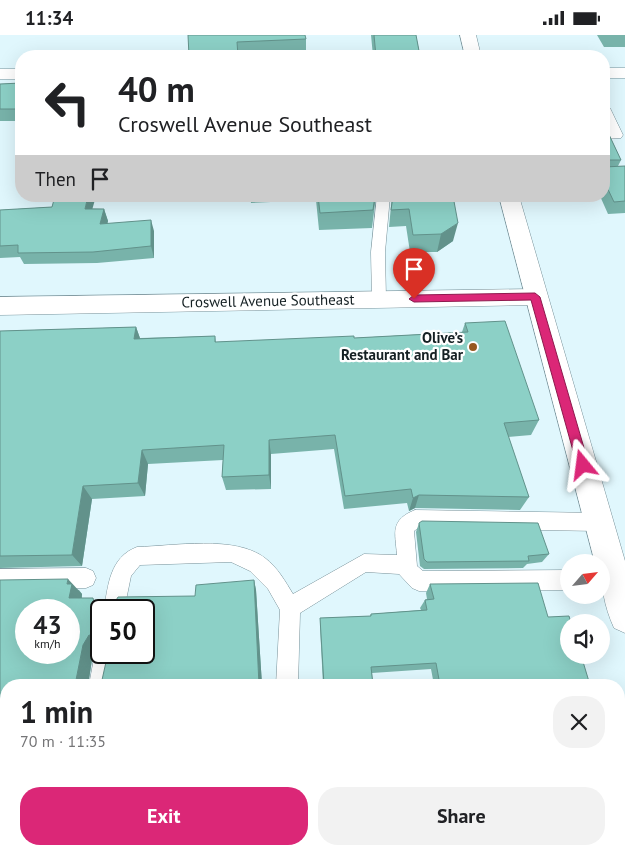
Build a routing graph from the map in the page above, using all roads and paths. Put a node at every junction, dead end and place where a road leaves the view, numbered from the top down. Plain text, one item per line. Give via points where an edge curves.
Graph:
1 (468, 35) edge
2 (472, 50) edge
3 (610, 73) edge
4 (625, 73) edge
5 (0, 74) edge
6 (15, 74) edge
7 (610, 120) edge
8 (610, 135) edge
9 (383, 202) edge
10 (511, 202) edge
11 (535, 297) junction
12 (378, 299) junction
13 (0, 306) edge
14 (599, 522) junction
15 (604, 554) edge
16 (408, 565) junction
17 (86, 578) dead end
18 (0, 579) edge
19 (560, 581) edge
20 (610, 584) edge
21 (116, 599) edge
22 (290, 608) junction
23 (625, 617) edge
24 (104, 664) edge
25 (101, 679) edge
26 (287, 679) edge

1 - 2 street
3 - 4 street
5 - 6 street
7 - 8 lane via 617,135
9 - 12 lane via 378,252
10 - 11 street
11 - 12 street, Croswell Avenue Southeast
11 - 14 street
12 - 13 street, Croswell Avenue Southeast
14 - 15 street
14 - 16 lane via 415,519 404,527
16 - 19 lane via 408,571 419,581
16 - 22 lane via 364,563
17 - 18 lane
20 - 23 street
21 - 22 lane via 121,571 127,560 137,556 232,553 257,564 275,582
22 - 26 lane
24 - 25 lane

